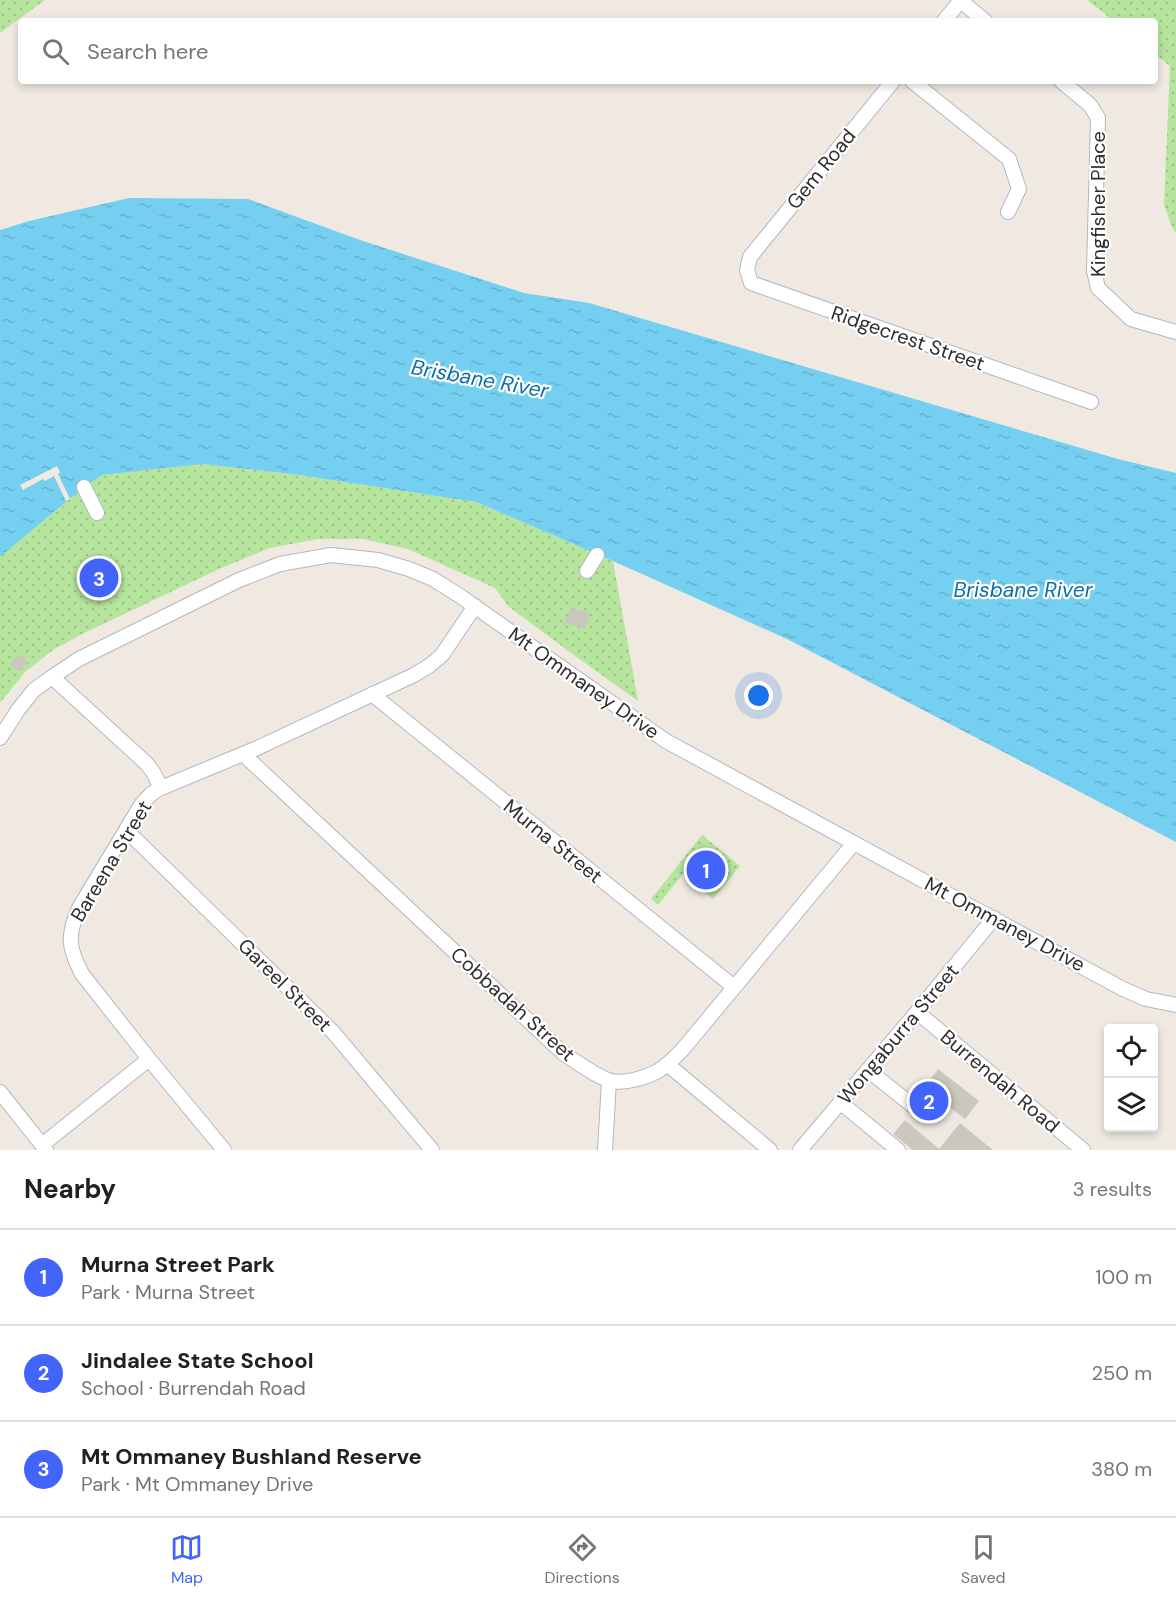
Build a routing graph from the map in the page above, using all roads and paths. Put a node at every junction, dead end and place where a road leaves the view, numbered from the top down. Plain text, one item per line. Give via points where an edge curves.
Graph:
1 (961, 1) edge
2 (947, 18) edge
3 (981, 18) edge
4 (891, 84) edge
5 (916, 84) edge
6 (1065, 84) edge
7 (1008, 212) dead end
8 (750, 257) joint
9 (1176, 332) edge
10 (1091, 402) dead end
11 (84, 488) dead end
12 (97, 513) dead end
13 (597, 555) dead end
14 (587, 572) dead end
15 (475, 606) junction
16 (52, 676) junction
17 (372, 694) junction
18 (0, 738) edge
19 (243, 754) junction
20 (161, 788) junction
21 (126, 830) junction
22 (854, 843) junction
23 (994, 918) junction
24 (734, 987) junction
25 (1176, 1005) edge
26 (917, 1012) junction
27 (148, 1059) junction
28 (667, 1064) junction
29 (868, 1070) junction
30 (609, 1080) junction
31 (0, 1092) edge
32 (840, 1102) junction
33 (913, 1106) dead end
34 (44, 1148) edge
35 (224, 1150) edge
36 (432, 1150) edge
37 (605, 1150) edge
38 (770, 1150) edge
39 (800, 1150) edge
40 (898, 1150) edge
41 (1083, 1150) edge

1 - 2 street
1 - 3 street
4 - 8 street, Gem Road
5 - 7 street via 1009,159 1019,189
6 - 9 street, Kingfisher Place via 1090,105 1098,118 1094,271 1098,288 1131,319
8 - 10 street, Ridgecrest Street via 747,270 751,284
11 - 12 street
13 - 14 street
15 - 16 street, Mt Ommaney Drive via 409,568 331,555 280,564 239,580 79,658
15 - 17 street, Bareena Street via 442,655 397,684
15 - 22 street, Mt Ommaney Drive via 666,741
16 - 18 street, Mt Ommaney Drive via 18,710
16 - 20 street via 147,764
17 - 19 street, Bareena Street
17 - 24 street, Murna Street
19 - 20 street, Bareena Street
19 - 30 street, Cobbadah Street via 563,1053
20 - 21 street, Bareena Street via 141,805
21 - 27 street, Bareena Street via 79,908 70,941 82,974
21 - 36 street, Gareel Street via 333,1032
22 - 23 street, Mt Ommaney Drive
22 - 24 street
23 - 25 street, Mt Ommaney Drive via 1146,999
23 - 26 street, Wongaburra Street
24 - 28 street
26 - 29 street, Wongaburra Street
26 - 41 street, Burrendah Road
27 - 34 street
27 - 35 street, Bareena Street
28 - 30 street via 639,1078
28 - 38 street
29 - 32 street, Wongaburra Street
29 - 33 street
30 - 37 street
31 - 34 street
32 - 39 street, Wongaburra Street
32 - 40 street

